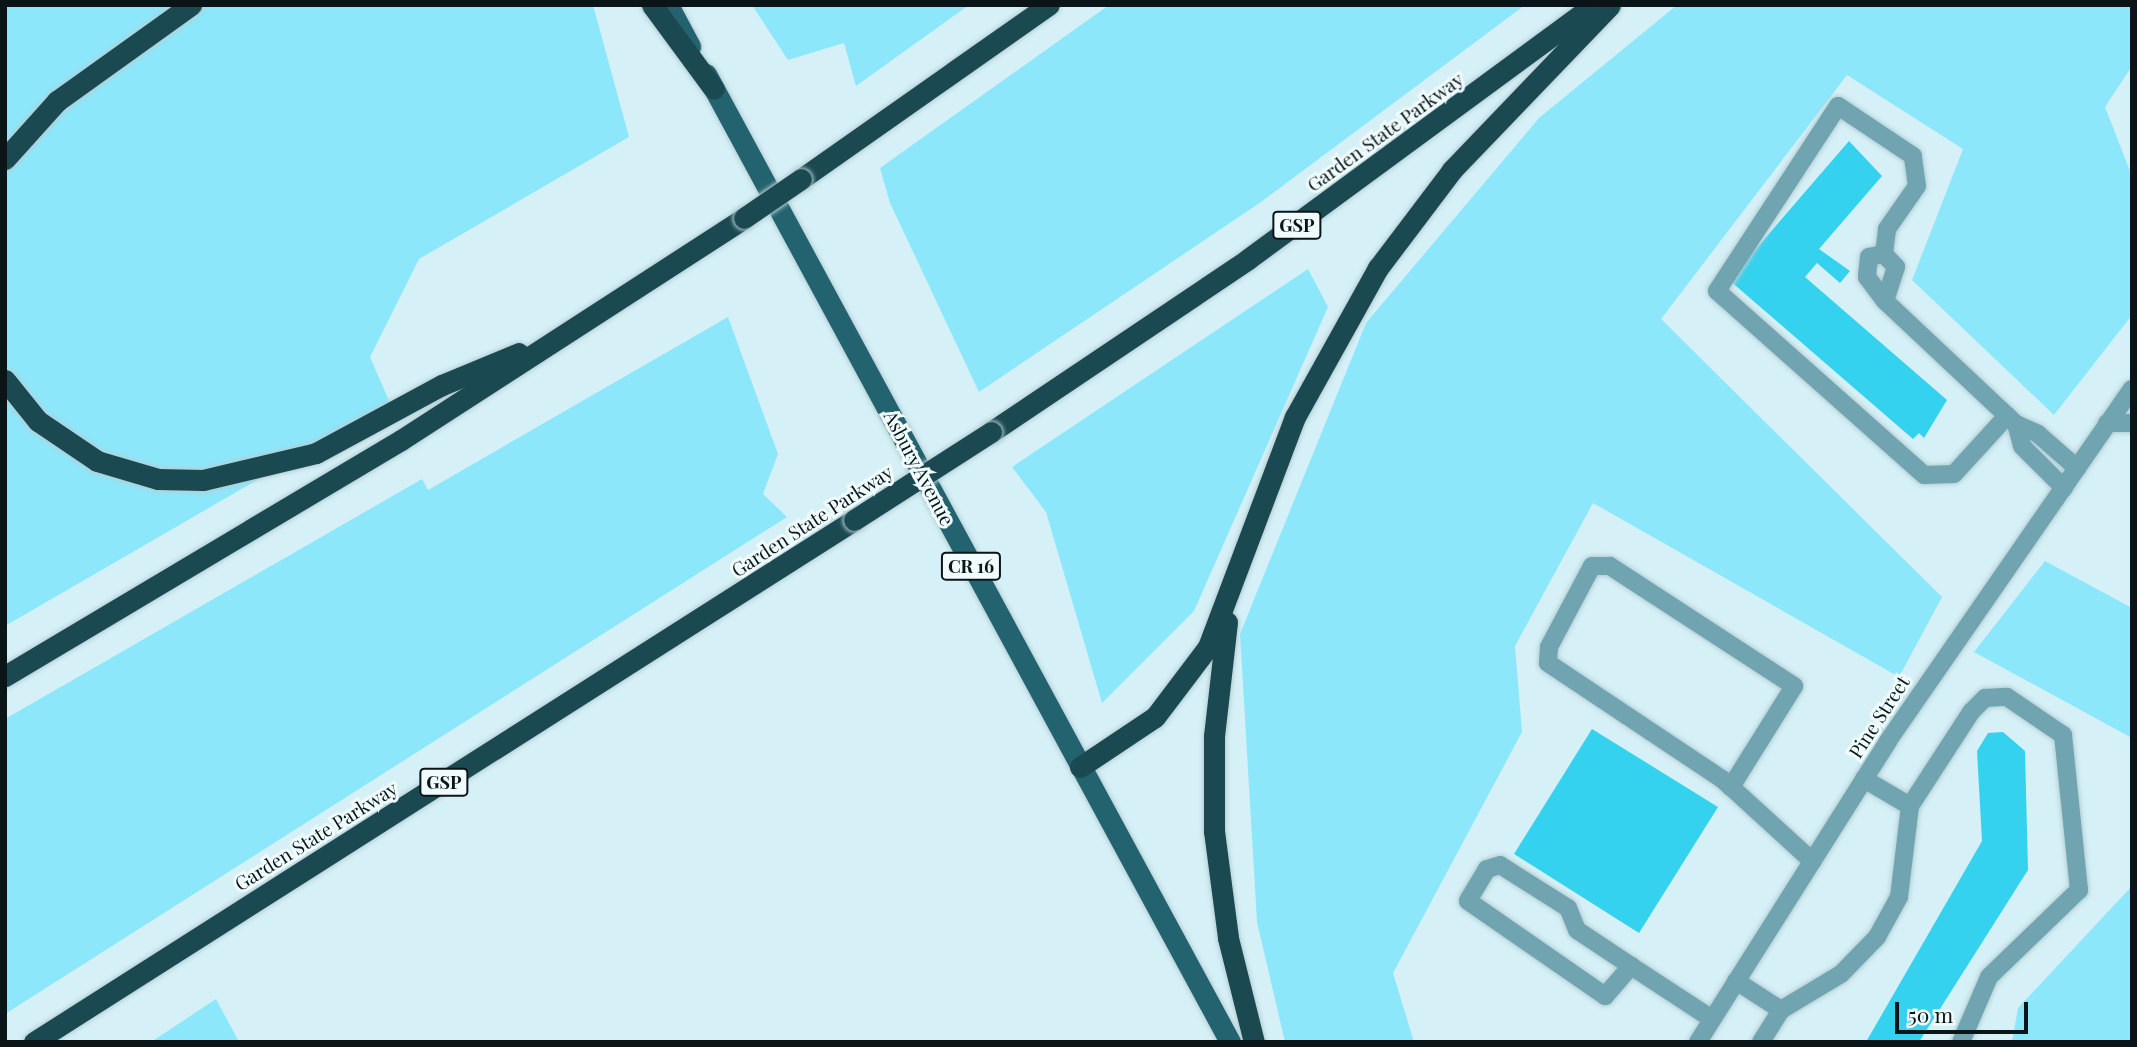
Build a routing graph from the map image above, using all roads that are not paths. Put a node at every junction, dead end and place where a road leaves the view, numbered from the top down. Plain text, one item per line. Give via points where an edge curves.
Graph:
1 (191, 5) edge
2 (652, 5) edge
3 (668, 5) edge
4 (1049, 5) edge
5 (1594, 5) edge
6 (1610, 5) edge
7 (714, 89) junction
8 (5, 159) edge
9 (1884, 254) junction
10 (1885, 301) junction
11 (570, 333) junction
12 (5, 380) edge
13 (2132, 388) edge
14 (2011, 420) junction
15 (2107, 423) junction
16 (2132, 423) edge
17 (2077, 468) junction
18 (2064, 488) junction
19 (1230, 602) junction
20 (5, 676) edge
21 (1080, 767) junction
22 (1864, 779) junction
23 (1731, 787) junction
24 (1910, 806) junction
25 (1812, 861) junction
26 (1631, 966) junction
27 (1736, 981) junction
28 (1782, 1010) junction
29 (1712, 1019) junction
30 (34, 1042) edge
31 (1230, 1042) edge
32 (1254, 1042) edge
33 (1698, 1042) edge
34 (1760, 1042) edge
35 (1961, 1042) edge

1 - 8 highway via 57,102
2 - 7 highway
3 - 7 main road, Asbury Avenue / CR 16
4 - 11 highway, bridge
5 - 30 highway, Garden State Parkway / GSP, bridge via 1258,252 991,432
6 - 19 highway via 1452,170 1360,295 1279,455
7 - 21 main road, Asbury Avenue / CR 16
9 - 10 street via 1896,267
9 - 10 street via 1869,257 1867,276
9 - 14 street via 1887,229 1917,186 1913,156 1838,106 1717,291 1924,475 1954,474
10 - 14 street
11 - 12 highway via 442,385 316,453 216,479 158,479 97,461 47,429
11 - 20 highway
13 - 15 street, Pine Street
14 - 17 street
14 - 18 street via 2022,446
15 - 16 street
15 - 17 street, Pine Street
17 - 18 street, Pine Street
18 - 22 street, Pine Street
19 - 21 highway via 1169,703 1118,747
19 - 32 highway via 1214,736 1214,831 1228,938
21 - 31 main road, Asbury Avenue / CR 16
22 - 24 street
22 - 25 street, Pine Street
23 - 23 street via 1548,663 1549,647 1591,566 1611,566 1794,686
23 - 25 street
24 - 28 street via 1899,897 1877,937 1841,974
24 - 35 street via 1985,698 2007,697 2063,736 2079,890 1989,977
25 - 27 street, Pine Street
26 - 26 street via 1605,996 1468,901 1487,869 1500,865 1568,908 1577,930
26 - 29 street
27 - 28 street
27 - 29 street, Pine Street
28 - 34 street
29 - 33 street, Pine Street

